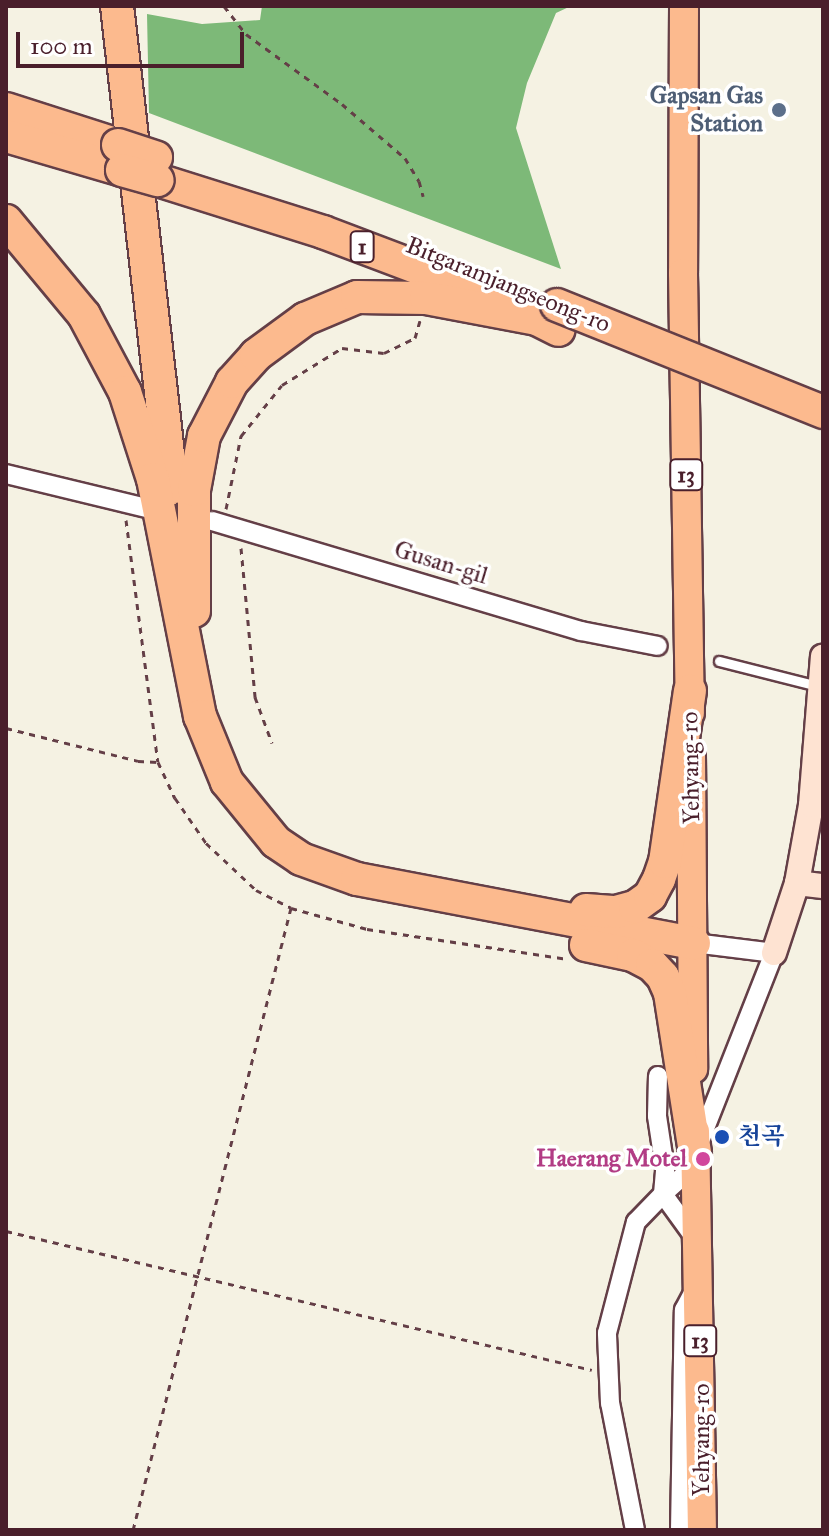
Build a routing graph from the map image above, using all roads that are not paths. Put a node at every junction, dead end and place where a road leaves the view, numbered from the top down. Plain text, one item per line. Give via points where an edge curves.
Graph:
1 (117, 6) edge
2 (684, 6) edge
3 (7, 116) edge
4 (6, 221) edge
5 (551, 318) junction
6 (823, 412) edge
7 (823, 436) edge
8 (6, 474) edge
9 (147, 508) dead end
10 (225, 524) road end
11 (658, 646) dead end
12 (823, 656) edge
13 (719, 661) dead end
14 (193, 682) junction
15 (821, 687) edge
16 (690, 691) junction
17 (797, 883) junction
18 (823, 886) edge
19 (459, 901) junction
20 (694, 943) junction
21 (774, 953) junction
22 (658, 1076) dead end
23 (695, 1159) junction
24 (663, 1194) junction
25 (698, 1243) junction
26 (699, 1281) junction
27 (635, 1530) edge
28 (680, 1530) edge
29 (702, 1530) edge

1 - 14 highway
2 - 16 main road, Yehyang-ro / 13
3 - 5 highway, Bitgaramjangseong-ro / 1, bridge via 157,169 360,226
4 - 14 highway via 84,315 125,392 153,479
5 - 6 highway, Bitgaramjangseong-ro / 1, bridge
5 - 7 highway, Bitgaramjangseong-ro / 1
5 - 14 highway via 426,298 357,297 305,319 256,355 215,412 197,465
8 - 9 street
10 - 11 street, Gusan-gil via 581,631
12 - 15 street
13 - 15 lane
14 - 19 highway via 200,716 227,782 276,842 327,870
15 - 17 street via 811,805
16 - 19 highway via 665,862 650,896 616,912
16 - 20 main road, Yehyang-ro / 13
17 - 18 street
17 - 21 street
19 - 20 highway
19 - 23 highway via 546,937 633,955 652,965 670,993
20 - 21 street
20 - 23 main road, Yehyang-ro / 13
21 - 23 street
22 - 24 street
23 - 24 street
23 - 25 main road, Yehyang-ro / 13
24 - 25 street
24 - 27 street via 636,1222 607,1333 618,1455
25 - 26 main road, Yehyang-ro / 13
26 - 28 street via 684,1310
26 - 29 main road, Yehyang-ro / 13

